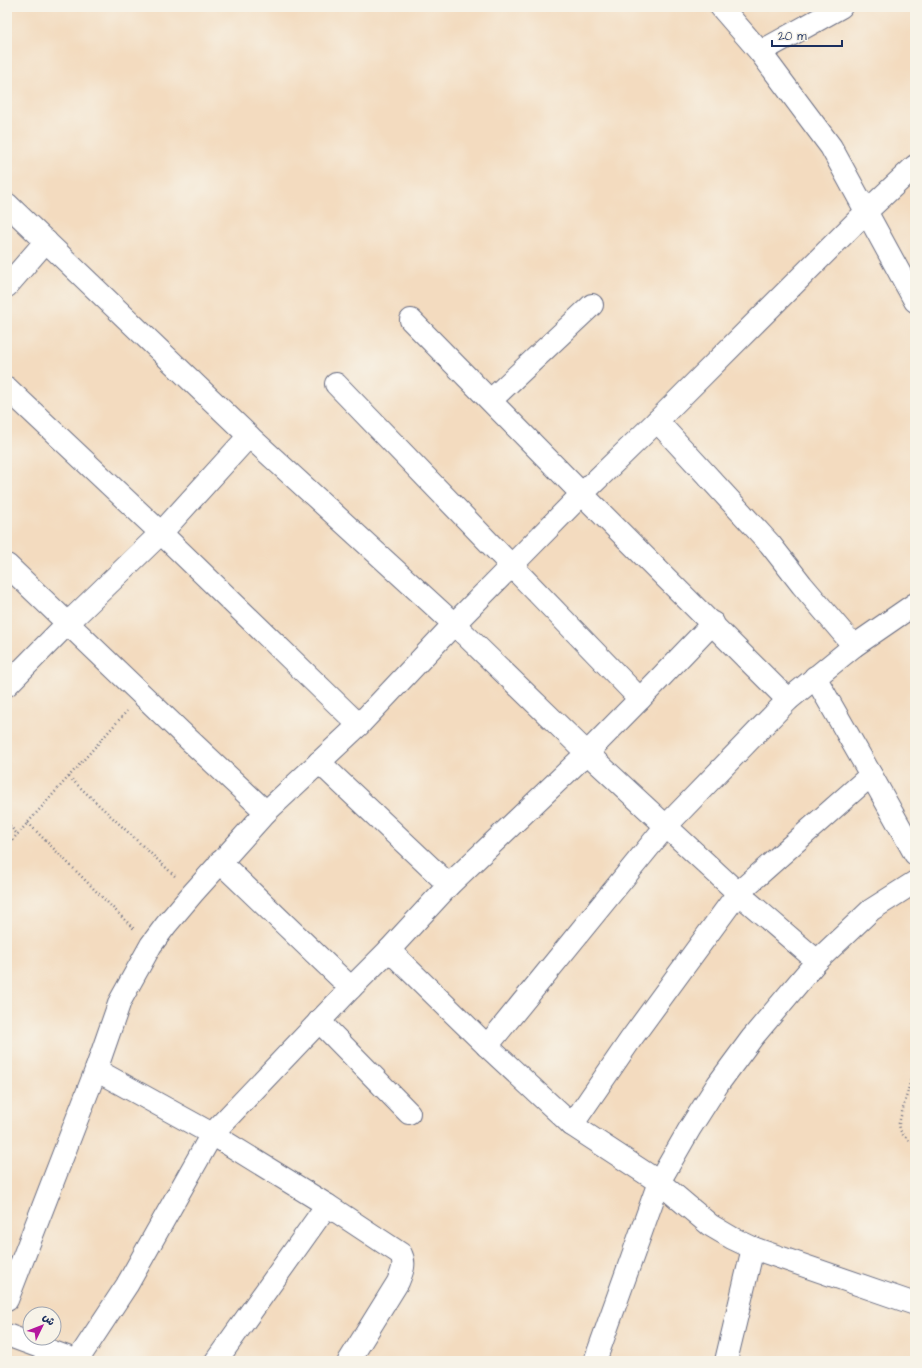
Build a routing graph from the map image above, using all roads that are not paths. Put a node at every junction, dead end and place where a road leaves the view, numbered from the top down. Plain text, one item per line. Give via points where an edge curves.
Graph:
1 (721, 7) edge
2 (840, 7) edge
3 (760, 52) junction
4 (915, 166) edge
5 (7, 204) edge
6 (866, 212) junction
7 (46, 241) junction
8 (7, 286) edge
9 (915, 301) edge
10 (592, 305) dead end
11 (411, 320) dead end
12 (336, 384) dead end
13 (7, 388) edge
14 (490, 400) junction
15 (657, 421) junction
16 (249, 436) junction
17 (582, 494) junction
18 (161, 533) junction
19 (7, 565) edge
20 (512, 566) junction
21 (915, 606) edge
22 (68, 623) junction
23 (713, 623) junction
24 (454, 624) junction
25 (854, 646) junction
26 (815, 677) junction
27 (7, 685) edge
28 (640, 700) junction
29 (788, 700) junction
30 (359, 725) junction
31 (587, 753) junction
32 (319, 762) junction
33 (871, 775) junction
34 (266, 812) junction
35 (666, 826) junction
36 (915, 854) edge
37 (220, 862) junction
38 (915, 882) edge
39 (449, 885) junction
40 (738, 893) junction
41 (389, 950) junction
42 (817, 961) junction
43 (351, 988) junction
44 (319, 1021) junction
45 (487, 1046) junction
46 (96, 1070) junction
47 (409, 1113) dead end
48 (572, 1125) junction
49 (212, 1134) junction
50 (659, 1182) junction
51 (327, 1205) junction
52 (753, 1248) junction
53 (7, 1300) edge
54 (915, 1304) edge
55 (7, 1335) edge
56 (77, 1361) edge
57 (216, 1361) edge
58 (349, 1361) edge
59 (594, 1361) edge
60 (726, 1361) edge

1 - 3 street
2 - 3 street
3 - 6 street via 831,147
4 - 6 street
5 - 7 street
6 - 9 street
6 - 15 street
7 - 8 street
7 - 16 street
10 - 14 street
11 - 14 street
12 - 20 street
13 - 18 street
14 - 17 street
15 - 17 street
15 - 25 street via 770,544
16 - 18 street
16 - 24 street
17 - 20 street
17 - 23 street
18 - 22 street
18 - 30 street
19 - 22 street
20 - 24 street
20 - 28 street
21 - 25 street
22 - 27 street
22 - 34 street
23 - 28 street
23 - 29 street
24 - 30 street
24 - 31 street
25 - 26 street
26 - 29 street
26 - 33 street
28 - 31 street
29 - 35 street
30 - 32 street
31 - 35 street
31 - 39 street
32 - 34 street
32 - 39 street
33 - 36 street
33 - 40 street
34 - 37 street
35 - 40 street
35 - 45 street
37 - 43 street
37 - 46 street via 151,945 120,1001
38 - 42 street via 871,910
39 - 41 street
40 - 42 street
40 - 48 street via 631,1039
41 - 43 street
41 - 45 street
42 - 50 street via 752,1038 718,1084
43 - 44 street
44 - 47 street
44 - 49 street
45 - 48 street
46 - 49 street
46 - 53 street
48 - 50 street
49 - 51 street
49 - 56 street via 127,1285
50 - 52 street via 710,1225
50 - 59 street
51 - 57 street
51 - 58 street via 401,1254 404,1260 404,1268 398,1282
52 - 54 street
52 - 60 street
55 - 56 street

